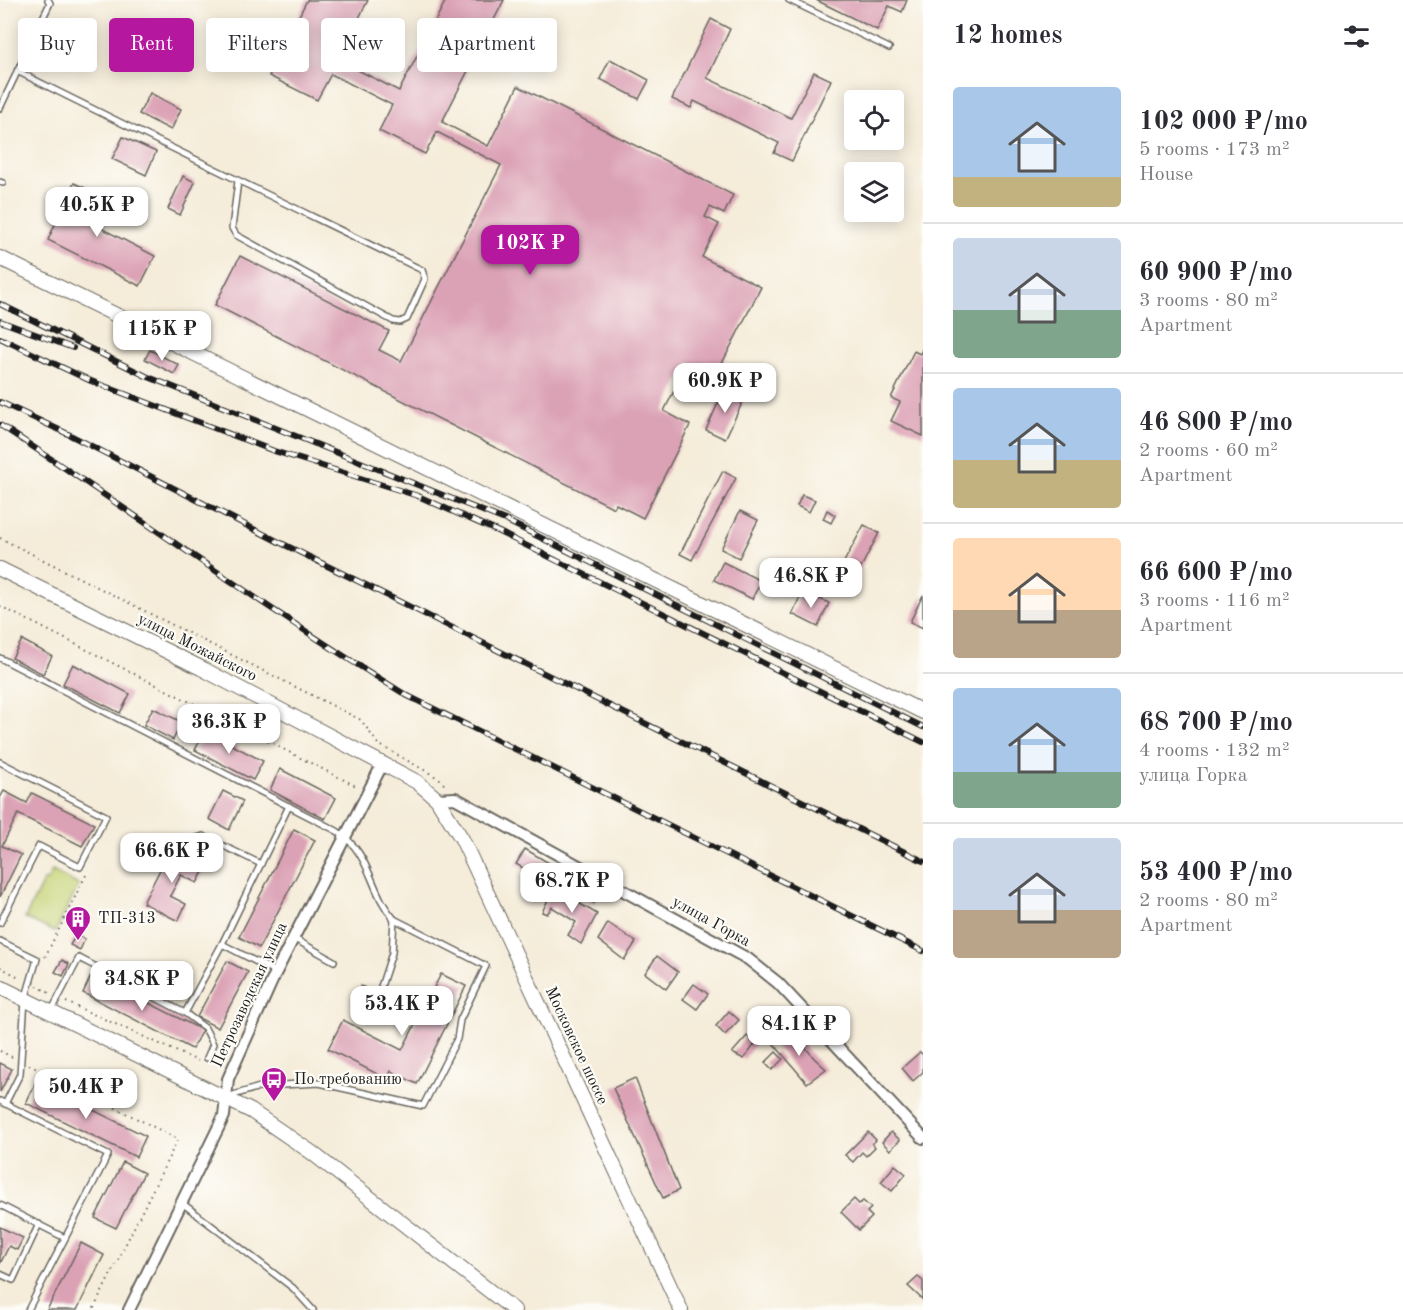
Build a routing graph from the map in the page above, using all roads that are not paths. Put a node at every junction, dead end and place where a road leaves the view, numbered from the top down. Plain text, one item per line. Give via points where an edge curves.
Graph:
1 (789, 0) edge
2 (50, 1) edge
3 (42, 18) edge
4 (889, 48) dead end
5 (18, 71) edge
6 (20, 72) edge
7 (0, 108) edge
8 (238, 181) junction
9 (0, 258) edge
10 (0, 569) edge
11 (0, 658) edge
12 (923, 712) edge
13 (0, 762) edge
14 (383, 763) junction
15 (437, 799) junction
16 (289, 806) junction
17 (345, 836) junction
18 (179, 844) dead end
19 (261, 864) junction
20 (393, 919) junction
21 (0, 923) edge
22 (293, 938) junction
23 (0, 941) edge
24 (222, 944) junction
25 (334, 962) dead end
26 (276, 972) junction
27 (0, 987) edge
28 (25, 1000) junction
29 (51, 1012) junction
30 (185, 1013) junction
31 (370, 1020) dead end
32 (207, 1058) dead end
33 (225, 1097) junction
34 (2, 1102) edge
35 (923, 1138) edge
36 (181, 1202) junction
37 (0, 1205) edge
38 (39, 1224) junction
39 (65, 1238) junction
40 (0, 1274) edge
41 (28, 1310) edge
42 (129, 1310) edge
43 (313, 1310) edge
44 (514, 1310) edge
45 (681, 1310) edge

1 - 4 lane
2 - 3 lane
5 - 7 lane
6 - 8 lane
8 - 8 lane via 422,270 425,279 407,319 393,321 236,235 232,228
9 - 12 street
10 - 14 street, улица Можайского
11 - 16 lane
13 - 21 lane via 106,816 80,867 39,846
14 - 15 street, улица Можайского via 417,782
14 - 17 street, Петрозаводская улица
15 - 35 street, улица Горка via 455,798 764,970
15 - 45 street, Московское шоссе via 467,850
16 - 17 lane
16 - 19 lane
17 - 20 lane via 363,858
17 - 22 street, Петрозаводская улица
18 - 19 lane via 203,836
19 - 24 lane
20 - 31 lane via 393,953
20 - 33 lane via 486,966 460,1020 457,1039 423,1106 319,1083 263,1086
22 - 25 lane
22 - 26 street, Петрозаводская улица
23 - 28 lane via 37,959
24 - 26 lane
24 - 30 lane
26 - 33 street, Петрозаводская улица via 228,1078
27 - 28 street
28 - 29 street
28 - 34 lane via 20,1074
29 - 30 lane via 79,958
29 - 33 street
30 - 32 lane via 205,1028 213,1044
33 - 36 street, Петрозаводская улица via 224,1116
33 - 44 street via 310,1152
34 - 39 lane via 108,1155
36 - 42 street, Петрозаводская улица
36 - 43 lane via 293,1288
37 - 38 lane
38 - 39 lane
38 - 40 lane via 13,1280
39 - 41 lane

